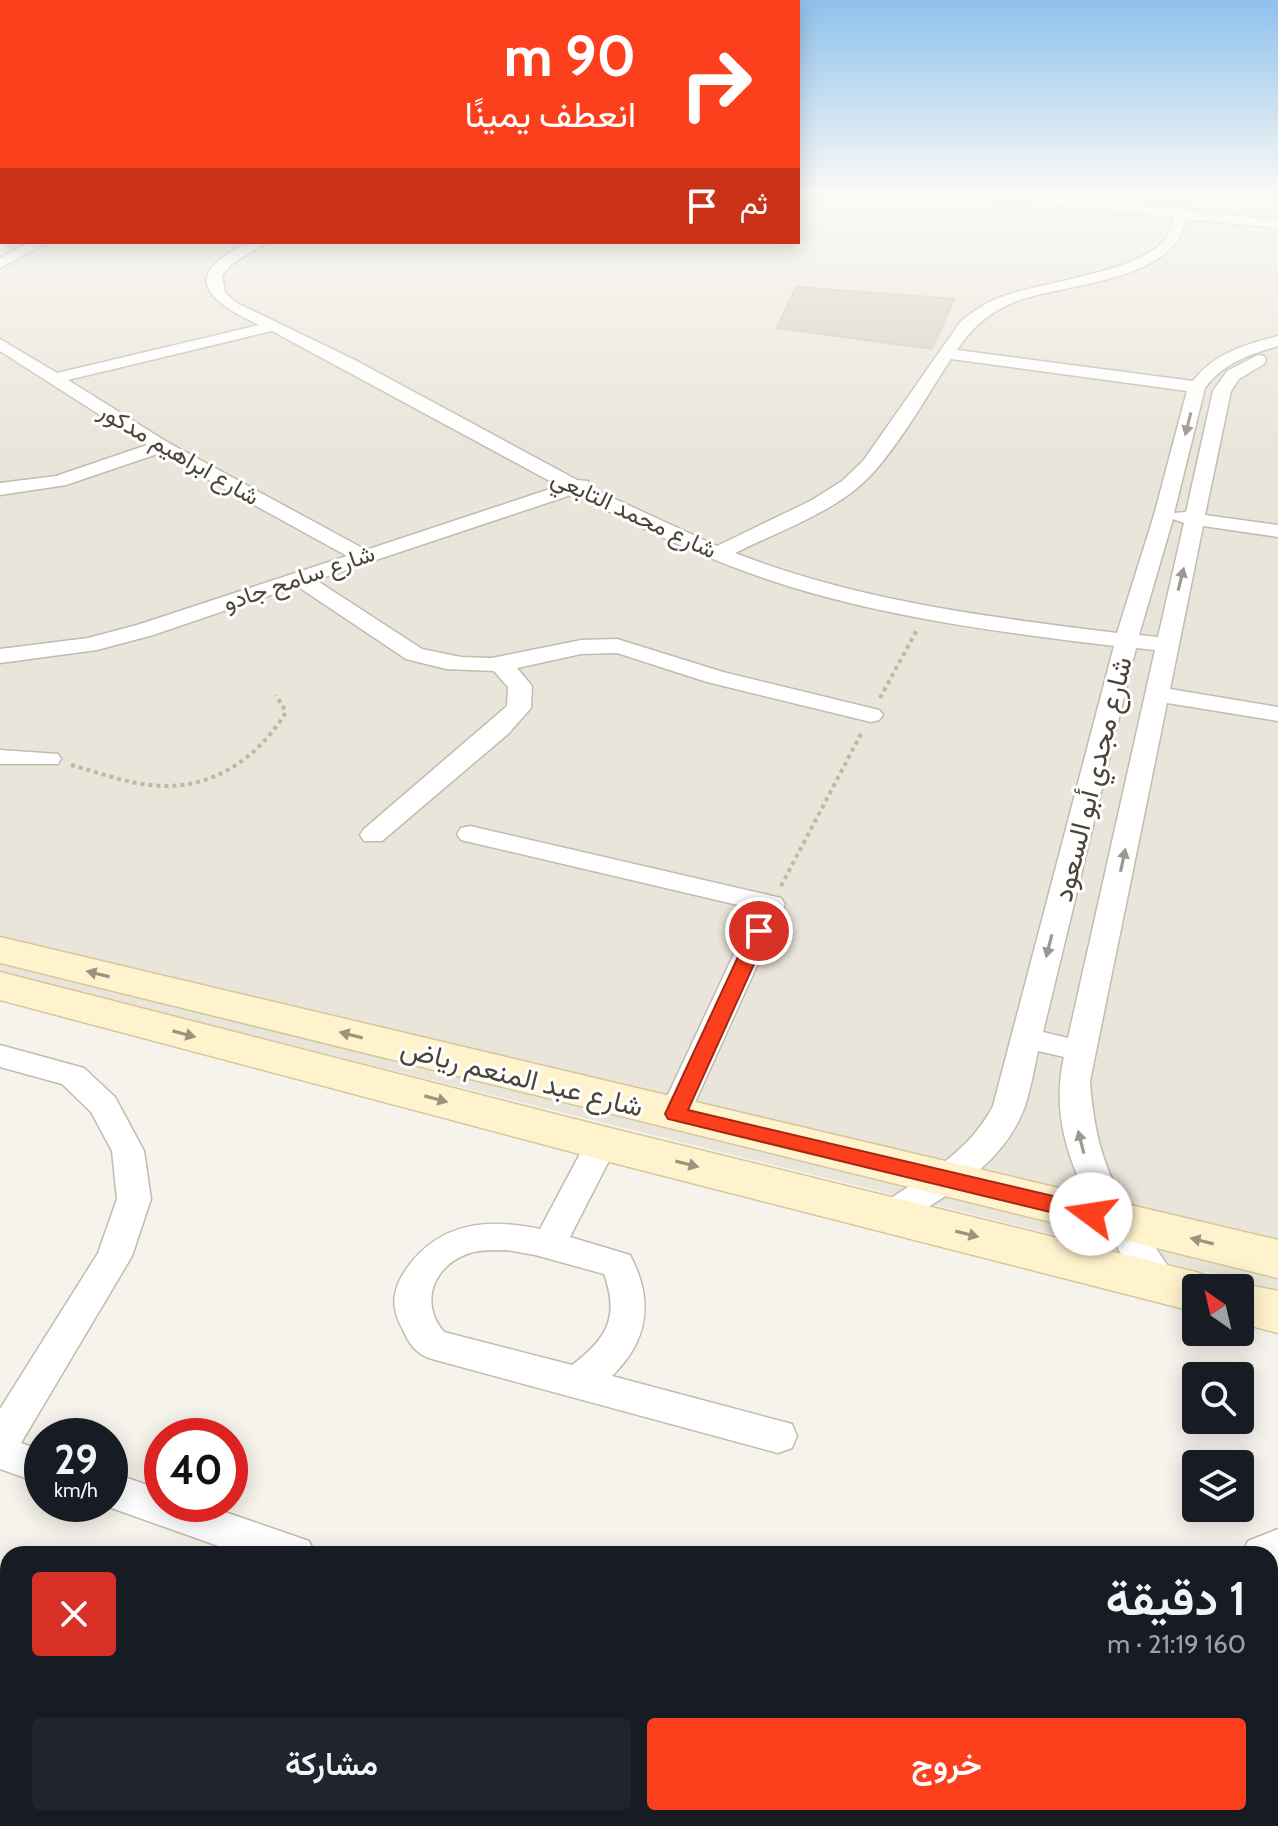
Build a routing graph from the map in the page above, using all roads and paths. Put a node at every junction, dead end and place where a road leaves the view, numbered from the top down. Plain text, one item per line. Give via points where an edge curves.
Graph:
1 (211, 279) edge
2 (234, 279) edge
3 (1083, 279) edge
4 (274, 326) junction
5 (1278, 341) edge
6 (0, 344) edge
7 (327, 344) junction
8 (1278, 353) edge
9 (948, 354) junction
10 (51, 379) junction
11 (1197, 387) junction
12 (161, 446) junction
13 (576, 480) junction
14 (0, 489) edge
15 (1164, 515) junction
16 (1196, 520) junction
17 (1278, 531) edge
18 (736, 545) junction
19 (355, 551) junction
20 (717, 554) junction
21 (299, 578) junction
22 (927, 610) junction
23 (1128, 634) junction
24 (1167, 638) junction
25 (0, 641) edge
26 (0, 656) edge
27 (501, 665) junction
28 (1158, 694) junction
29 (276, 695) dead end
30 (1278, 714) edge
31 (871, 715) junction
32 (0, 757) edge
33 (49, 759) joint
34 (470, 834) dead end
35 (373, 835) dead end
36 (771, 904) junction
37 (0, 950) edge
38 (0, 986) edge
39 (1026, 1038) junction
40 (1081, 1051) junction
41 (0, 1056) edge
42 (675, 1114) junction
43 (602, 1143) junction
44 (946, 1178) junction
45 (890, 1215) junction
46 (1120, 1221) junction
47 (548, 1246) junction
48 (1278, 1259) edge
49 (1178, 1287) edge
50 (1254, 1306) edge
51 (1278, 1312) edge
52 (579, 1381) junction
53 (778, 1436) dead end
54 (0, 1443) edge
55 (0, 1452) edge
56 (24, 1461) edge
57 (128, 1496) edge
58 (266, 1546) edge

1 - 4 street, شارع محمد التابعي via 230,305
2 - 7 street, شارع محمد التابعي via 233,285 250,301
3 - 9 street via 993,306 967,324
4 - 7 street, شارع محمد التابعي
4 - 10 street
5 - 11 street via 1233,355 1211,369
6 - 10 street, شارع ابراهيم مدكور
7 - 13 street, شارع محمد التابعي
8 - 16 street, شارع مجدي أبو السعود via 1233,375 1222,391
9 - 11 street
9 - 18 street via 870,465 849,485
10 - 12 street, شارع ابراهيم مدكور
11 -> 15 street, شارع مجدي أبو السعود
12 - 14 street via 59,481
12 - 19 street, شارع ابراهيم مدكور
13 - 18 street, شارع محمد التابعي
13 - 19 street, شارع سامح جادو
13 - 20 street, شارع محمد التابعي
15 - 16 street
15 - 23 street, شارع مجدي أبو السعود
16 - 17 street
24 -> 16 street, شارع مجدي أبو السعود
18 - 20 street
18 - 23 street, شارع محمد التابعي via 856,583
19 - 21 street, شارع سامح جادو
19 - 25 street, شارع سامح جادو via 138,620 84,633
20 - 22 street, شارع محمد التابعي via 844,595
21 - 26 street, شارع سامح جادو via 103,641
21 - 27 street via 414,654 462,667
22 - 23 street, شارع محمد التابعي
22 - 31 path
23 - 24 street, شارع محمد التابعي
23 -> 39 street, شارع مجدي أبو السعود
24 - 28 street, شارع مجدي أبو السعود
27 - 31 street via 608,645
27 - 35 street via 520,686 519,708
28 - 30 street
40 -> 28 street, شارع مجدي أبو السعود
29 - 33 path via 286,712 273,736 255,755 200,781 160,786
31 - 36 path
32 - 33 street
34 - 36 street
36 - 42 street
42 -> 37 street, شارع عبد المنعم رياض
38 -> 43 street, شارع عبد المنعم رياض
39 - 40 street
39 - 44 street, شارع مجدي أبو السعود via 1000,1127 987,1146
46 -> 40 street, شارع مجدي أبو السعود via 1095,1184 1081,1148 1074,1113
41 - 54 street via 73,1076 104,1105 128,1151 134,1199 114,1256
42 - 44 street, شارع عبد المنعم رياض
43 -> 45 street, شارع عبد المنعم رياض
43 - 47 street
44 - 45 street, شارع مجدي أبو السعود
44 - 46 street, شارع عبد المنعم رياض
45 -> 49 street, شارع عبد المنعم رياض
48 -> 46 street, شارع عبد المنعم رياض
46 - 49 street, شارع مجدي أبو السعود
47 - 52 street via 618,1265 629,1288 630,1313 622,1339
47 - 52 street via 508,1235 459,1242 422,1269 411,1308 418,1328 432,1344
50 - 51 street
52 - 53 street
55 - 56 street
57 - 58 street

